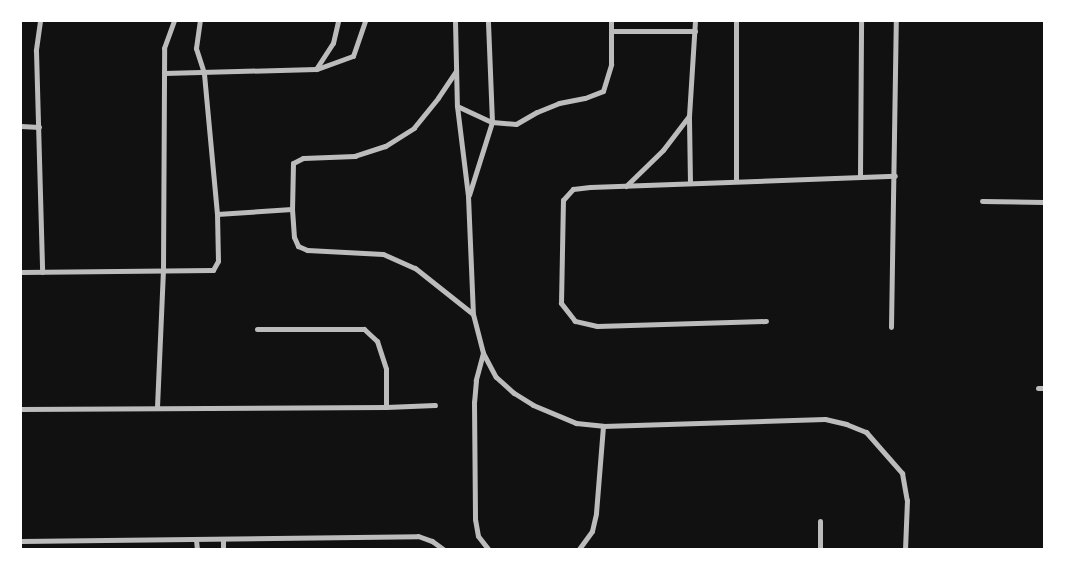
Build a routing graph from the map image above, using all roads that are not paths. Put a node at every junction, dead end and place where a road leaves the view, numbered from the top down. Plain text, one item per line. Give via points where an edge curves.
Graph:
1 (40, 21) edge
2 (174, 21) edge
3 (200, 21) edge
4 (338, 21) edge
5 (365, 21) edge
6 (455, 21) edge
7 (488, 21) edge
8 (611, 21) edge
9 (696, 21) edge
10 (736, 21) edge
11 (860, 21) edge
12 (896, 21) edge
13 (611, 31) junction
14 (695, 31) junction
15 (316, 69) junction
16 (456, 70) junction
17 (164, 72) junction
18 (204, 73) junction
19 (457, 106) junction
20 (689, 116) junction
21 (492, 122) junction
22 (21, 126) edge
23 (39, 127) junction
24 (860, 176) junction
25 (895, 176) junction
26 (736, 181) junction
27 (690, 183) junction
28 (626, 186) junction
29 (468, 196) junction
30 (982, 201) dead end
31 (1044, 202) edge
32 (292, 210) junction
33 (217, 214) junction
34 (163, 271) junction
35 (21, 272) edge
36 (42, 272) junction
37 (473, 314) junction
38 (766, 321) dead end
39 (891, 327) dead end
40 (257, 329) dead end
41 (483, 353) junction
42 (435, 404) dead end
43 (157, 407) junction
44 (386, 407) junction
45 (21, 409) edge
46 (602, 426) junction
47 (820, 521) dead end
48 (223, 539) junction
49 (196, 540) junction
50 (21, 541) edge
51 (197, 549) edge
52 (223, 549) edge
53 (443, 549) edge
54 (488, 549) edge
55 (579, 549) edge
56 (820, 549) edge
57 (905, 549) edge

1 - 23 street via 36,51
2 - 17 street via 164,48
3 - 18 street via 196,48
4 - 15 street via 333,43
5 - 15 street via 353,56
6 - 16 street
7 - 21 street
8 - 13 street
9 - 14 street
10 - 26 street
11 - 24 street
12 - 25 street
13 - 14 street
13 - 21 street via 611,64 603,91 559,103 516,124
14 - 20 street
15 - 18 street
16 - 19 street
16 - 32 street via 414,128 385,146 355,156 302,158 293,163
17 - 18 street
17 - 34 street
18 - 33 street
19 - 21 street
19 - 29 street
20 - 27 street
20 - 28 street via 663,150
21 - 29 street
22 - 23 street
23 - 36 street
24 - 25 street
24 - 26 street
25 - 39 street
26 - 27 street
27 - 28 street
28 - 38 street via 574,189 563,200 561,303 576,321 597,326
29 - 37 street
30 - 31 street
32 - 33 street
32 - 37 street via 294,238 298,246 307,250 383,254 415,268
33 - 34 street via 218,261 213,270
34 - 36 street
34 - 43 street
35 - 36 street
37 - 41 street
40 - 44 street via 364,329 377,341 386,369
41 - 46 street via 496,377 533,406 576,423
41 - 54 street via 474,402 475,519 478,536
42 - 44 street
43 - 44 street
43 - 45 street
46 - 55 street via 596,513 592,531
46 - 57 street via 825,419 866,432 902,473 907,500
47 - 56 street
48 - 49 street
48 - 52 street
48 - 53 street via 418,536
49 - 50 street
49 - 51 street

